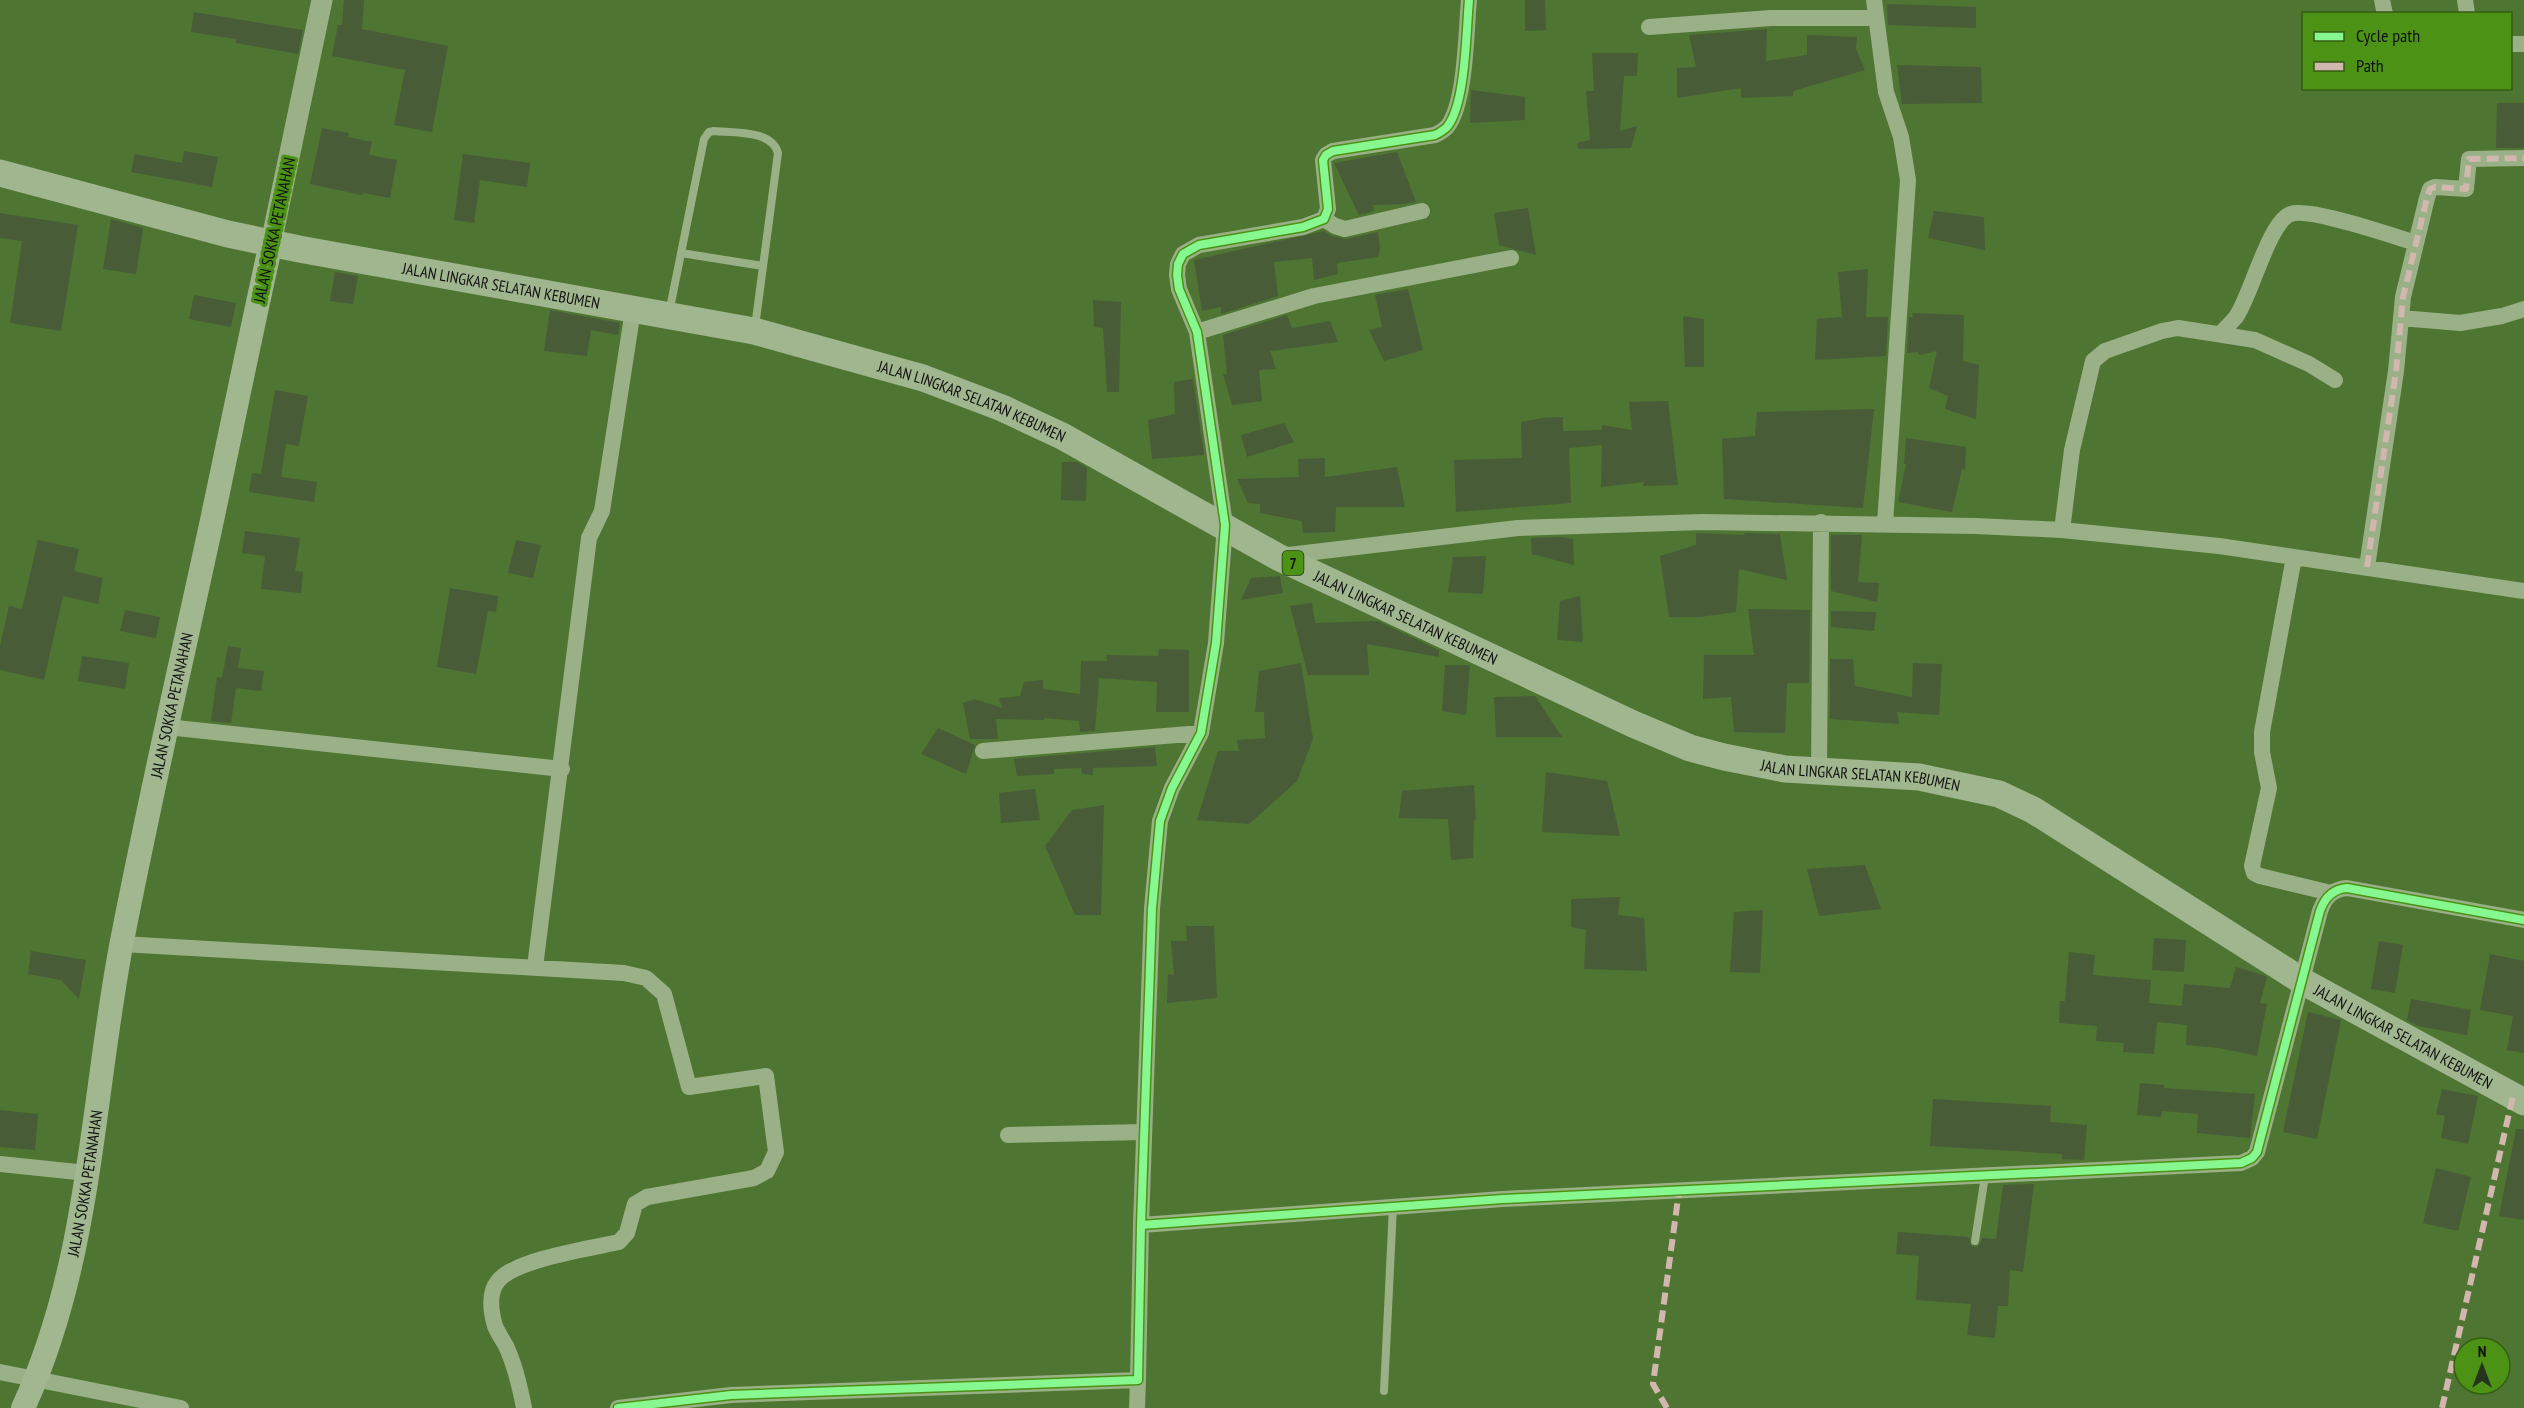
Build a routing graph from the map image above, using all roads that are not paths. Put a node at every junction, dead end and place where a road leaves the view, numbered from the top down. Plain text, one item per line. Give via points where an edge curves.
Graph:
1 (322, 0) edge
2 (1469, 0) edge
3 (1874, 0) edge
4 (1875, 18) junction
5 (1649, 27) dead end
6 (2524, 158) edge
7 (0, 173) edge
8 (1422, 211) dead end
9 (1324, 219) junction
10 (271, 243) junction
11 (2416, 243) junction
12 (681, 253) junction
13 (1511, 258) dead end
14 (763, 266) junction
15 (2524, 309) edge
16 (633, 310) junction
17 (668, 316) junction
18 (2401, 318) junction
19 (754, 331) junction
20 (1197, 332) junction
21 (2220, 334) junction
22 (2335, 380) dead end
23 (1821, 522) junction
24 (1885, 524) junction
25 (1225, 525) junction
26 (2062, 530) junction
27 (1278, 556) junction
28 (2294, 557) junction
29 (2367, 567) junction
30 (2524, 591) edge
31 (167, 728) junction
32 (1201, 733) junction
33 (983, 751) dead end
34 (562, 769) junction
35 (1819, 771) junction
36 (2331, 893) junction
37 (2524, 920) edge
38 (122, 944) junction
39 (535, 967) junction
40 (2302, 981) junction
41 (2524, 1102) edge
42 (1144, 1132) junction
43 (1008, 1135) dead end
44 (0, 1164) edge
45 (87, 1173) junction
46 (1985, 1176) junction
47 (1393, 1206) junction
48 (1141, 1225) junction
49 (1976, 1241) dead end
50 (0, 1372) edge
51 (36, 1380) junction
52 (1138, 1380) junction
53 (1384, 1391) dead end
54 (23, 1408) edge
55 (181, 1408) edge
56 (524, 1408) edge
57 (618, 1408) edge
58 (1137, 1408) edge

1 - 10 street, JALAN SOKKA PETANAHAN
2 - 9 street via 1462,86 1447,127 1436,135 1326,155 1323,160 1328,209
3 - 4 street
4 - 5 street via 1771,18
4 - 24 street via 1886,92 1901,136 1908,180
6 - 11 street via 2469,159 2466,189 2430,189
7 - 10 highway, JALAN LINGKAR SELATAN KEBUMEN / 7
8 - 9 street via 1346,229
9 - 20 street via 1303,227 1199,245 1183,254 1178,264 1179,289
10 - 16 highway, JALAN LINGKAR SELATAN KEBUMEN / 7
10 - 31 main road, JALAN SOKKA PETANAHAN
11 - 18 street
11 - 21 street via 2292,213 2282,218 2236,317
12 - 14 lane
12 - 14 lane via 704,138 714,131 769,138 778,153
12 - 17 lane
13 - 20 street via 1314,296
14 - 19 lane
15 - 18 street via 2460,323
16 - 17 highway, JALAN LINGKAR SELATAN KEBUMEN / 7
16 - 34 street via 602,511 589,538
17 - 19 highway, JALAN LINGKAR SELATAN KEBUMEN / 7
18 - 29 street
19 - 25 highway, JALAN LINGKAR SELATAN KEBUMEN / 7 via 923,378 1002,408 1062,436
20 - 25 street
21 - 22 street via 2255,340
21 - 26 street via 2170,329 2098,355 2093,361 2072,450
23 - 24 street
23 - 27 street via 1518,528
23 - 35 street
24 - 26 street
25 - 27 highway, JALAN LINGKAR SELATAN KEBUMEN / 7
25 - 32 street via 1216,643
26 - 28 street
27 - 35 highway, JALAN LINGKAR SELATAN KEBUMEN / 7 via 1690,748 1785,769
28 - 29 street
28 - 36 street via 2262,732 2270,788 2252,866 2260,876
29 - 30 street
31 - 34 street
31 - 38 main road, JALAN SOKKA PETANAHAN
32 - 33 street
32 - 42 street via 1160,821 1152,909
34 - 39 street
35 - 40 highway, JALAN LINGKAR SELATAN KEBUMEN / 7 via 1919,777 1999,794 2033,810
36 - 37 street via 2347,888
36 - 40 street via 2320,910
38 - 39 street
38 - 45 main road, JALAN SOKKA PETANAHAN
39 - 56 street via 646,978 664,994 689,1086 766,1076 776,1152 767,1171 754,1178 647,1197 635,1204 627,1233 619,1242 513,1268 496,1282 491,1302 494,1323 511,1360
40 - 41 highway, JALAN LINGKAR SELATAN KEBUMEN / 7
40 - 46 street via 2257,1152 2252,1158 2241,1163
42 - 43 street
42 - 48 street
44 - 45 street
45 - 51 main road, JALAN SOKKA PETANAHAN via 60,1304
46 - 47 street
46 - 49 lane
47 - 48 street
47 - 53 lane
48 - 52 street
50 - 51 street
51 - 54 main road, JALAN SOKKA PETANAHAN
51 - 55 street
52 - 57 street via 731,1395
52 - 58 street

